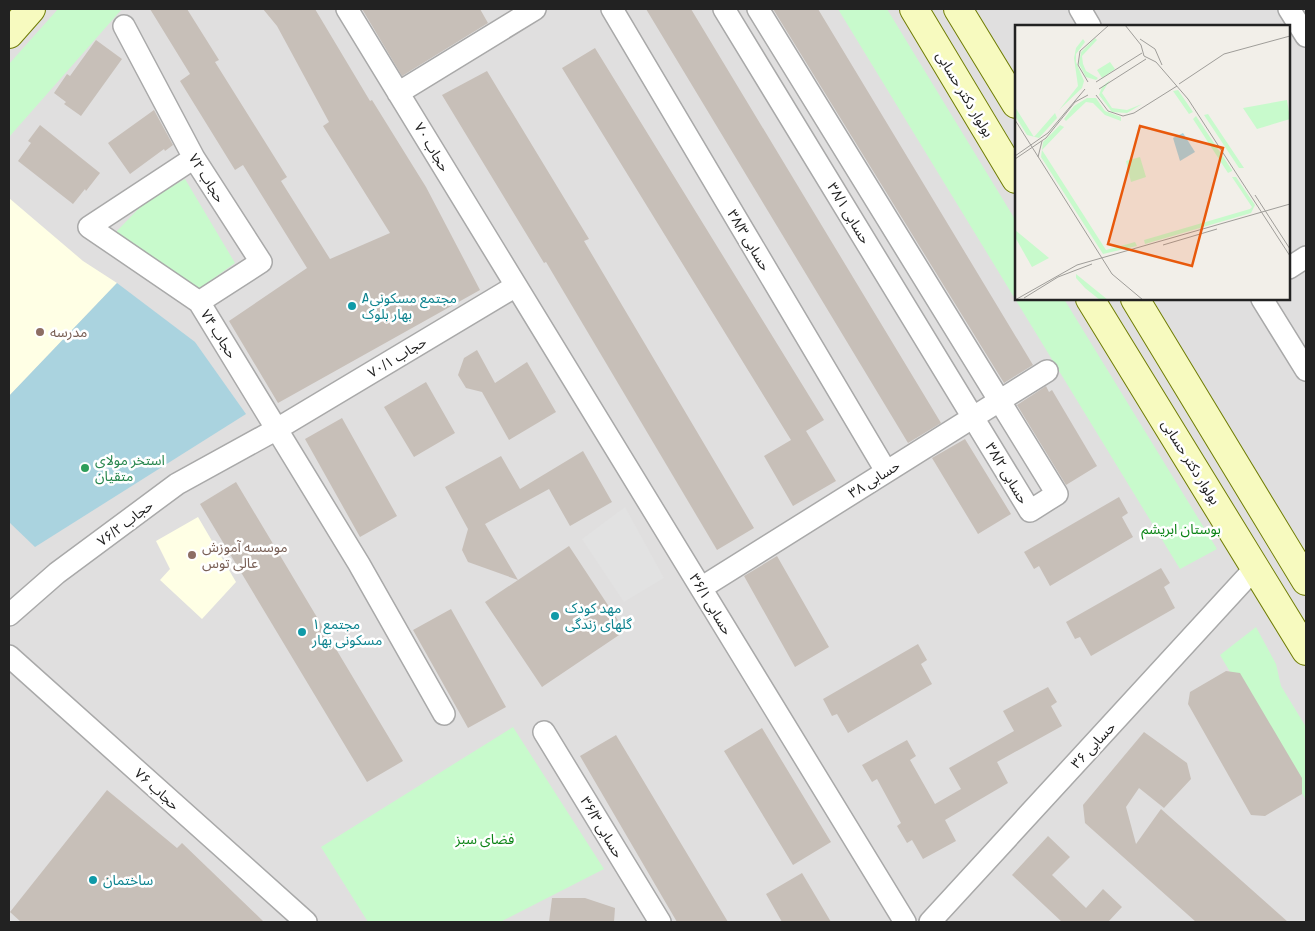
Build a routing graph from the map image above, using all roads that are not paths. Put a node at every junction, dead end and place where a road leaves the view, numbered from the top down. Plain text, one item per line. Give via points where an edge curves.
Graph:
1 (31, 9) edge
2 (347, 9) edge
3 (535, 9) edge
4 (612, 9) edge
5 (724, 9) edge
6 (758, 9) edge
7 (914, 9) edge
8 (958, 9) edge
9 (1080, 9) edge
10 (1289, 9) edge
11 (1089, 25) edge
12 (124, 26) dead end
13 (9, 34) edge
14 (1306, 36) edge
15 (398, 92) junction
16 (1015, 102) edge
17 (194, 158) junction
18 (1015, 175) edge
19 (1306, 257) edge
20 (1290, 267) edge
21 (516, 286) junction
22 (1091, 300) edge
23 (1135, 300) edge
24 (1263, 300) edge
25 (199, 302) junction
26 (1306, 370) edge
27 (1046, 371) dead end
28 (1000, 400) junction
29 (973, 417) junction
30 (277, 429) junction
31 (886, 472) junction
32 (1256, 567) junction
33 (1306, 581) edge
34 (701, 588) junction
35 (9, 615) edge
36 (1306, 651) edge
37 (9, 656) edge
38 (444, 714) dead end
39 (544, 732) dead end
40 (306, 922) edge
41 (660, 922) edge
42 (905, 922) edge
43 (930, 922) edge

1 - 13 main road
2 - 15 street, حجاب ۷۰
3 - 15 street
4 - 31 street, حسابی ۳۸/۳
5 - 29 street, حسابی ۳۸/۱
6 - 28 street
7 - 18 main road, بولوار دکتر حسابی
8 - 16 main road
9 - 11 street
10 - 14 street
12 - 17 street, حجاب ۷۲
15 - 21 street, حجاب ۷۰
17 - 25 street, حجاب ۷۲ via 261,262
17 - 25 street, حجاب ۷۴ via 89,227
19 - 20 street
21 - 30 street, حجاب ۷۰/۱
21 - 34 street, حسابی ۳۶/۱
22 - 32 main road, بولوار دکتر حسابی
23 - 33 main road
24 - 26 street
25 - 30 street, حجاب ۷۴
27 - 28 street, حسابی ۳۸
28 - 29 street, حسابی ۳۸
28 - 29 street, حسابی ۳۸/۲ via 1057,494 1030,511
29 - 31 street, حسابی ۳۸
30 - 35 street, حجاب ۷۶/۲ via 177,484 57,573
30 - 38 street, حجاب ۷۴
31 - 34 street, حسابی ۳۸
32 - 36 main road, بولوار دکتر حسابی
32 - 43 street, حسابی ۳۶
34 - 42 street, حسابی ۳۶/۱
37 - 40 street, حجاب ۷۶
39 - 41 street, حسابی ۳۶/۳

